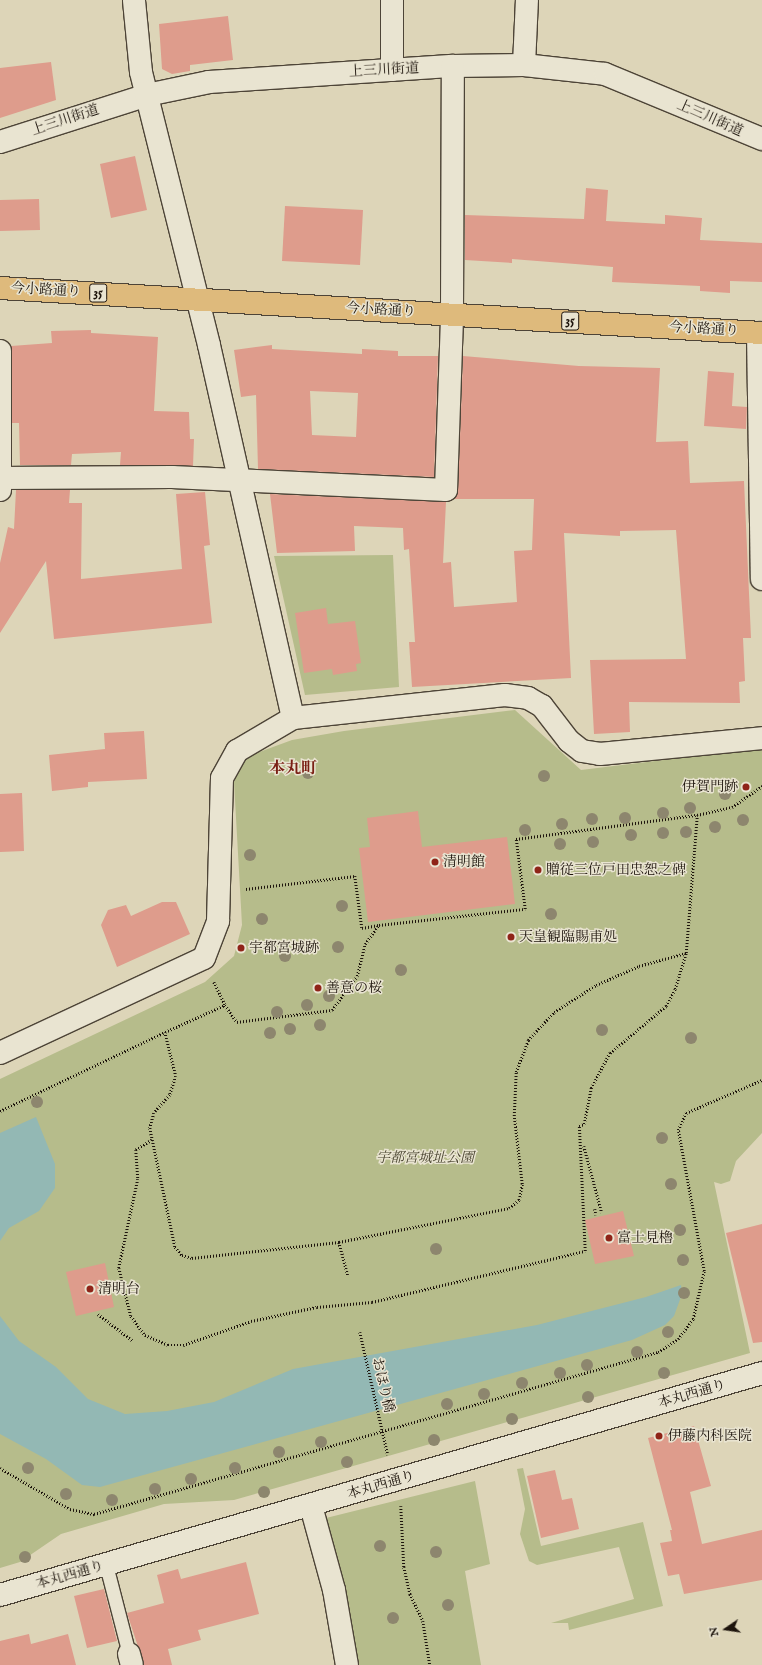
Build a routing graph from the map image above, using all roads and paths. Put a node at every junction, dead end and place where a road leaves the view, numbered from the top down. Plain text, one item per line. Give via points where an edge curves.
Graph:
1 (134, 0) edge
2 (392, 0) edge
3 (527, 0) edge
4 (453, 66) junction
5 (524, 66) junction
6 (392, 70) junction
7 (147, 95) junction
8 (762, 139) edge
9 (0, 142) edge
10 (0, 288) edge
11 (196, 299) junction
12 (452, 314) junction
13 (760, 333) edge
14 (0, 351) edge
15 (240, 480) junction
16 (1, 482) edge
17 (762, 579) edge
18 (293, 718) junction
19 (762, 738) edge
20 (762, 786) edge
21 (698, 815) junction
22 (239, 890) dead end
23 (379, 925) junction
24 (686, 953) junction
25 (210, 974) dead end
26 (225, 1005) junction
27 (166, 1032) junction
28 (0, 1053) edge
29 (762, 1080) edge
30 (0, 1110) edge
31 (152, 1140) junction
32 (584, 1146) dead end
33 (594, 1209) dead end
34 (602, 1213) dead end
35 (596, 1215) dead end
36 (339, 1242) junction
37 (348, 1275) dead end
38 (98, 1314) dead end
39 (360, 1332) dead end
40 (133, 1341) dead end
41 (762, 1373) edge
42 (384, 1433) junction
43 (387, 1453) dead end
44 (0, 1468) edge
45 (400, 1499) dead end
46 (311, 1506) junction
47 (106, 1565) junction
48 (0, 1595) edge
49 (131, 1660) edge
50 (347, 1665) edge
51 (430, 1665) edge

1 - 7 street
2 - 6 street
3 - 5 street
4 - 5 street, 上三川街道
4 - 6 street, 上三川街道
4 - 12 street
5 - 8 street, 上三川街道 via 605,74
6 - 7 street, 上三川街道 via 250,78
7 - 9 street, 上三川街道
7 - 11 street
10 - 11 main road, 今小路通り / 35
11 - 12 main road, 今小路通り / 35
11 - 15 street
12 - 13 main road, 今小路通り / 35
12 - 15 street via 446,490
13 - 17 street
14 - 16 street
15 - 16 street via 172,477
15 - 18 street
18 - 19 street via 505,695 528,698 542,706 569,741 582,751 600,754
18 - 28 street via 237,751 222,778 218,921 204,958
20 - 21 path via 732,807
21 - 23 path via 516,839 525,909
21 - 24 path
22 - 23 path via 355,876 362,928
23 - 26 path via 365,944 357,976 332,1010 237,1022
24 - 31 path via 675,989 666,1006 610,1053 591,1088 584,1124 579,1126 585,1251 372,1302 317,1307 251,1321 183,1345 168,1345 145,1335 132,1316 119,1268 138,1179 136,1150
24 - 36 path via 639,966 596,985 554,1012 528,1040 516,1072 514,1116 522,1184 519,1200 509,1208
25 - 26 path
26 - 27 path
27 - 30 path
27 - 31 path via 176,1076 170,1095 154,1113 150,1128
29 - 42 path via 686,1113 678,1130 704,1271 693,1319 678,1339 658,1352
31 - 36 path via 176,1247 182,1255 192,1258
32 - 34 path
33 - 35 path
36 - 37 path
38 - 40 path
39 - 42 path, おほり橋
41 - 46 street, 本丸西通り
42 - 43 path, おほり橋
42 - 44 path via 94,1514 70,1509
45 - 51 path via 404,1522 404,1567 410,1594 423,1621
46 - 47 street, 本丸西通り
46 - 50 street via 334,1590
47 - 48 street, 本丸西通り
47 - 49 lane

